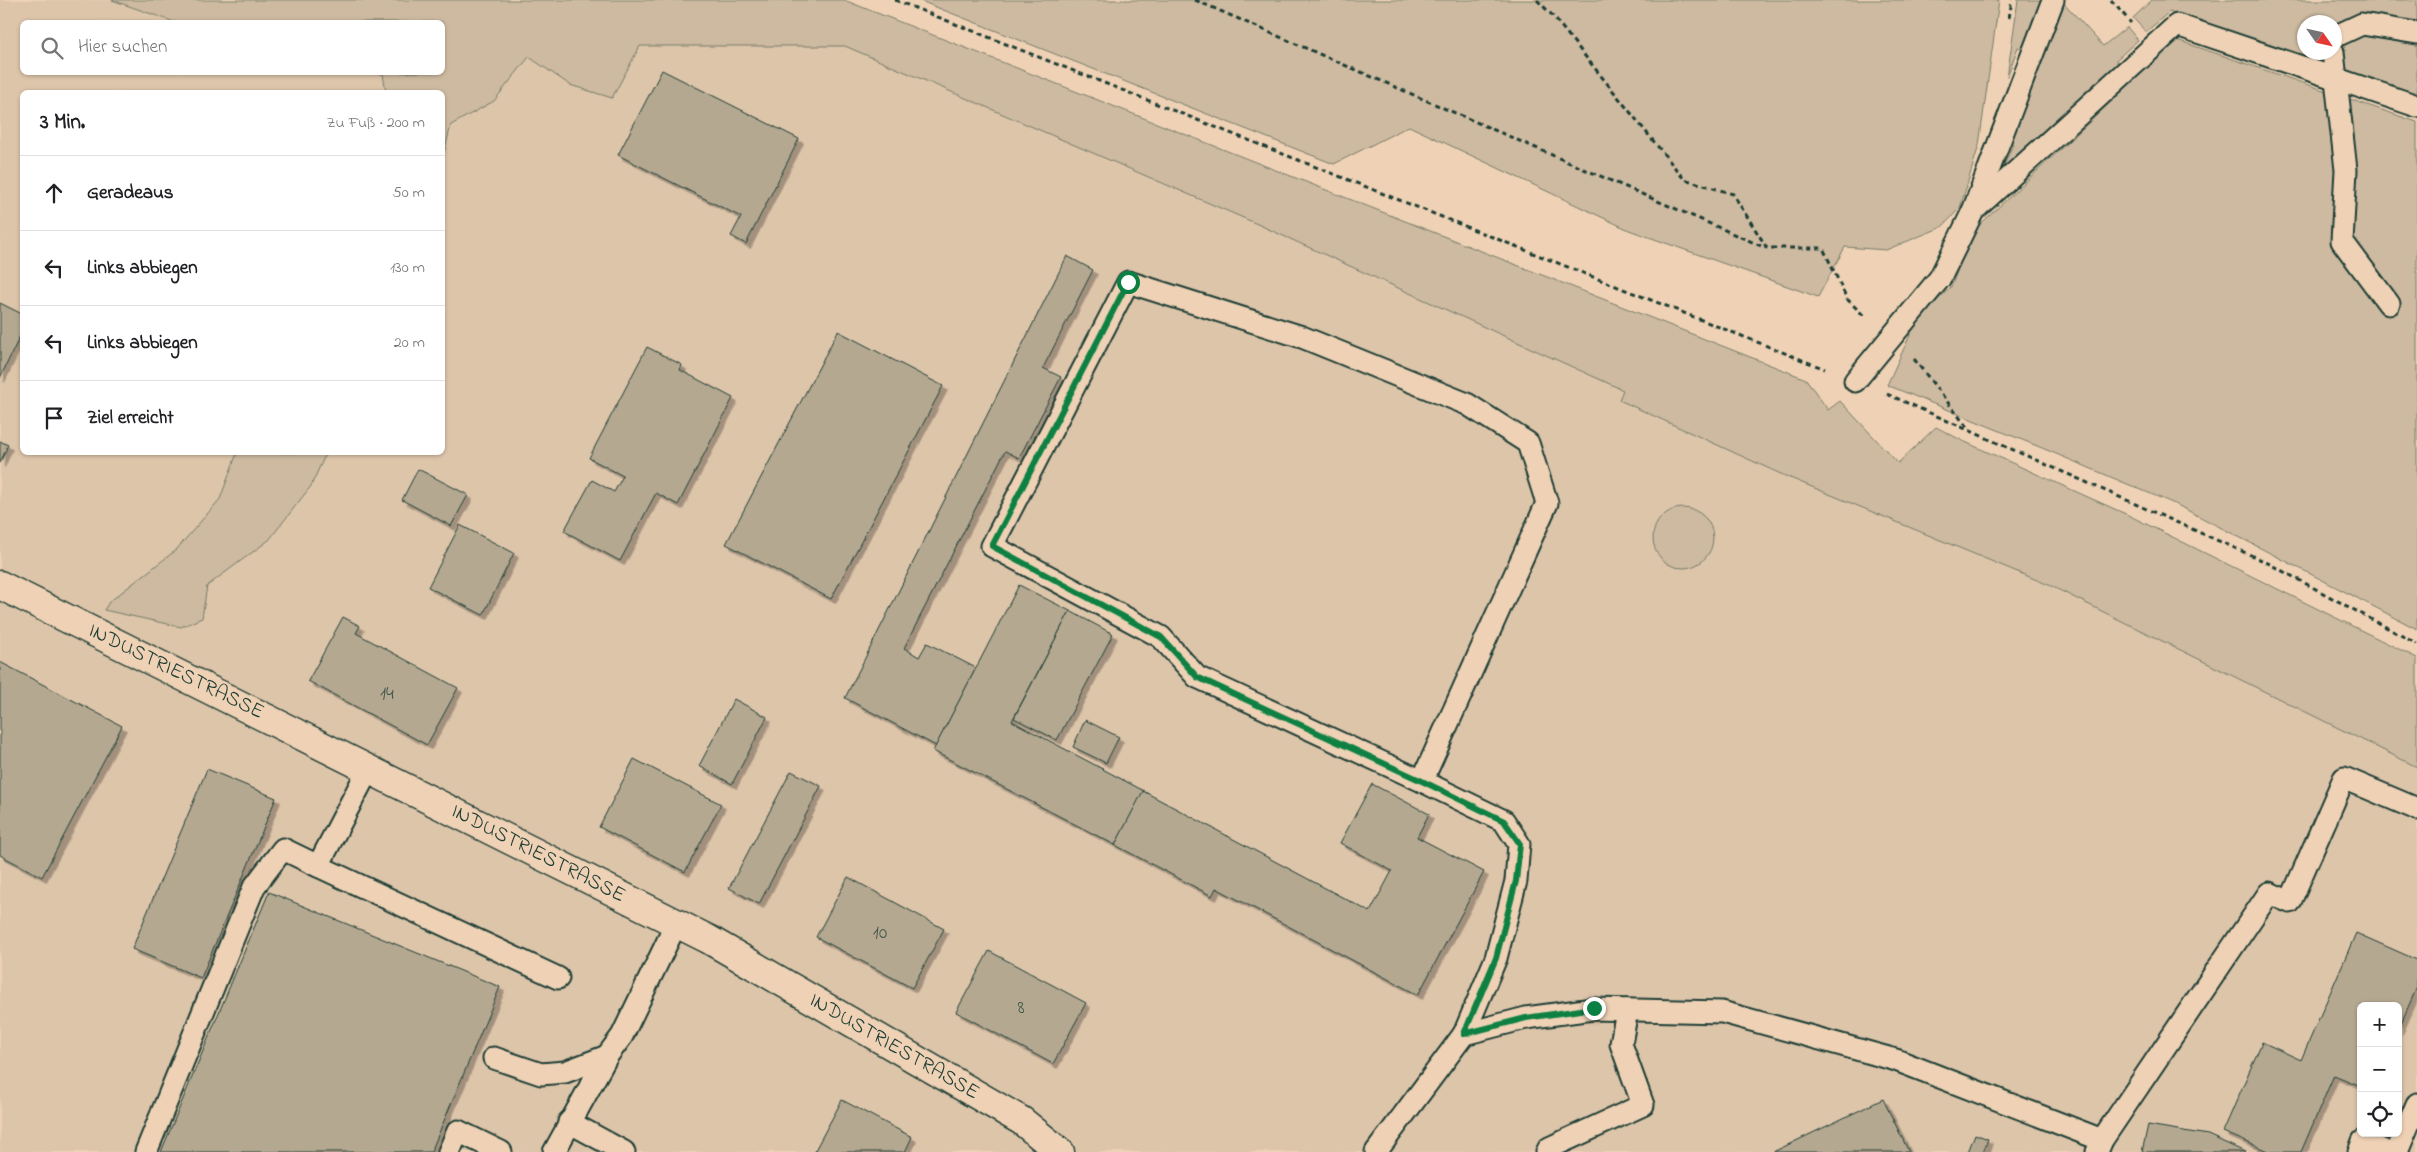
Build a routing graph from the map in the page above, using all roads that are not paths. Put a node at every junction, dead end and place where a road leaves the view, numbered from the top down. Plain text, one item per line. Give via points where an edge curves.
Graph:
1 (2053, 0) edge
2 (2342, 33) edge
3 (2417, 33) edge
4 (2334, 60) edge
5 (2336, 78) junction
6 (2417, 106) edge
7 (1973, 211) junction
8 (2389, 304) dead end
9 (1856, 381) road end
10 (0, 585) edge
11 (369, 768) junction
12 (1422, 781) junction
13 (2417, 809) edge
14 (318, 866) junction
15 (676, 924) junction
16 (558, 978) dead end
17 (1627, 1010) junction
18 (1464, 1034) junction
19 (607, 1056) junction
20 (494, 1058) dead end
21 (2417, 1104) edge
22 (569, 1122) junction
23 (2100, 1146) edge
24 (146, 1152) edge
25 (449, 1152) edge
26 (501, 1152) edge
27 (554, 1152) edge
28 (624, 1152) edge
29 (1060, 1152) edge
30 (1376, 1152) edge
31 (1547, 1152) edge
32 (2359, 1152) edge
33 (2386, 1152) edge
34 (2397, 1152) edge

1 - 7 lane
2 - 3 lane via 2362,24
4 - 5 lane
5 - 6 lane
5 - 7 lane via 2178,25
5 - 8 lane via 2346,170 2342,241
7 - 9 lane via 1940,278
10 - 11 street, INDUSTRIESTRASSE
11 - 14 lane
11 - 15 street, INDUSTRIESTRASSE
12 - 12 lane via 1197,677 1161,637 992,546 1128,282 1302,337 1467,404 1528,443 1547,503
12 - 18 lane via 1504,821 1520,844 1516,881 1496,958
13 - 23 lane via 2344,778 2290,902 2269,893
14 - 16 lane
14 - 24 lane via 283,849 254,887
15 - 19 lane via 622,1036
15 - 29 street, INDUSTRIESTRASSE via 1022,1121
17 - 18 lane via 1594,1008 1526,1018
17 - 23 lane via 1722,1012 1896,1060
17 - 31 lane via 1621,1044 1643,1105 1549,1148
18 - 30 lane
19 - 20 lane via 565,1072 541,1074
19 - 22 lane
21 - 34 lane
22 - 27 lane
22 - 28 lane
25 - 26 lane via 458,1131
32 - 33 lane via 2363,1141

